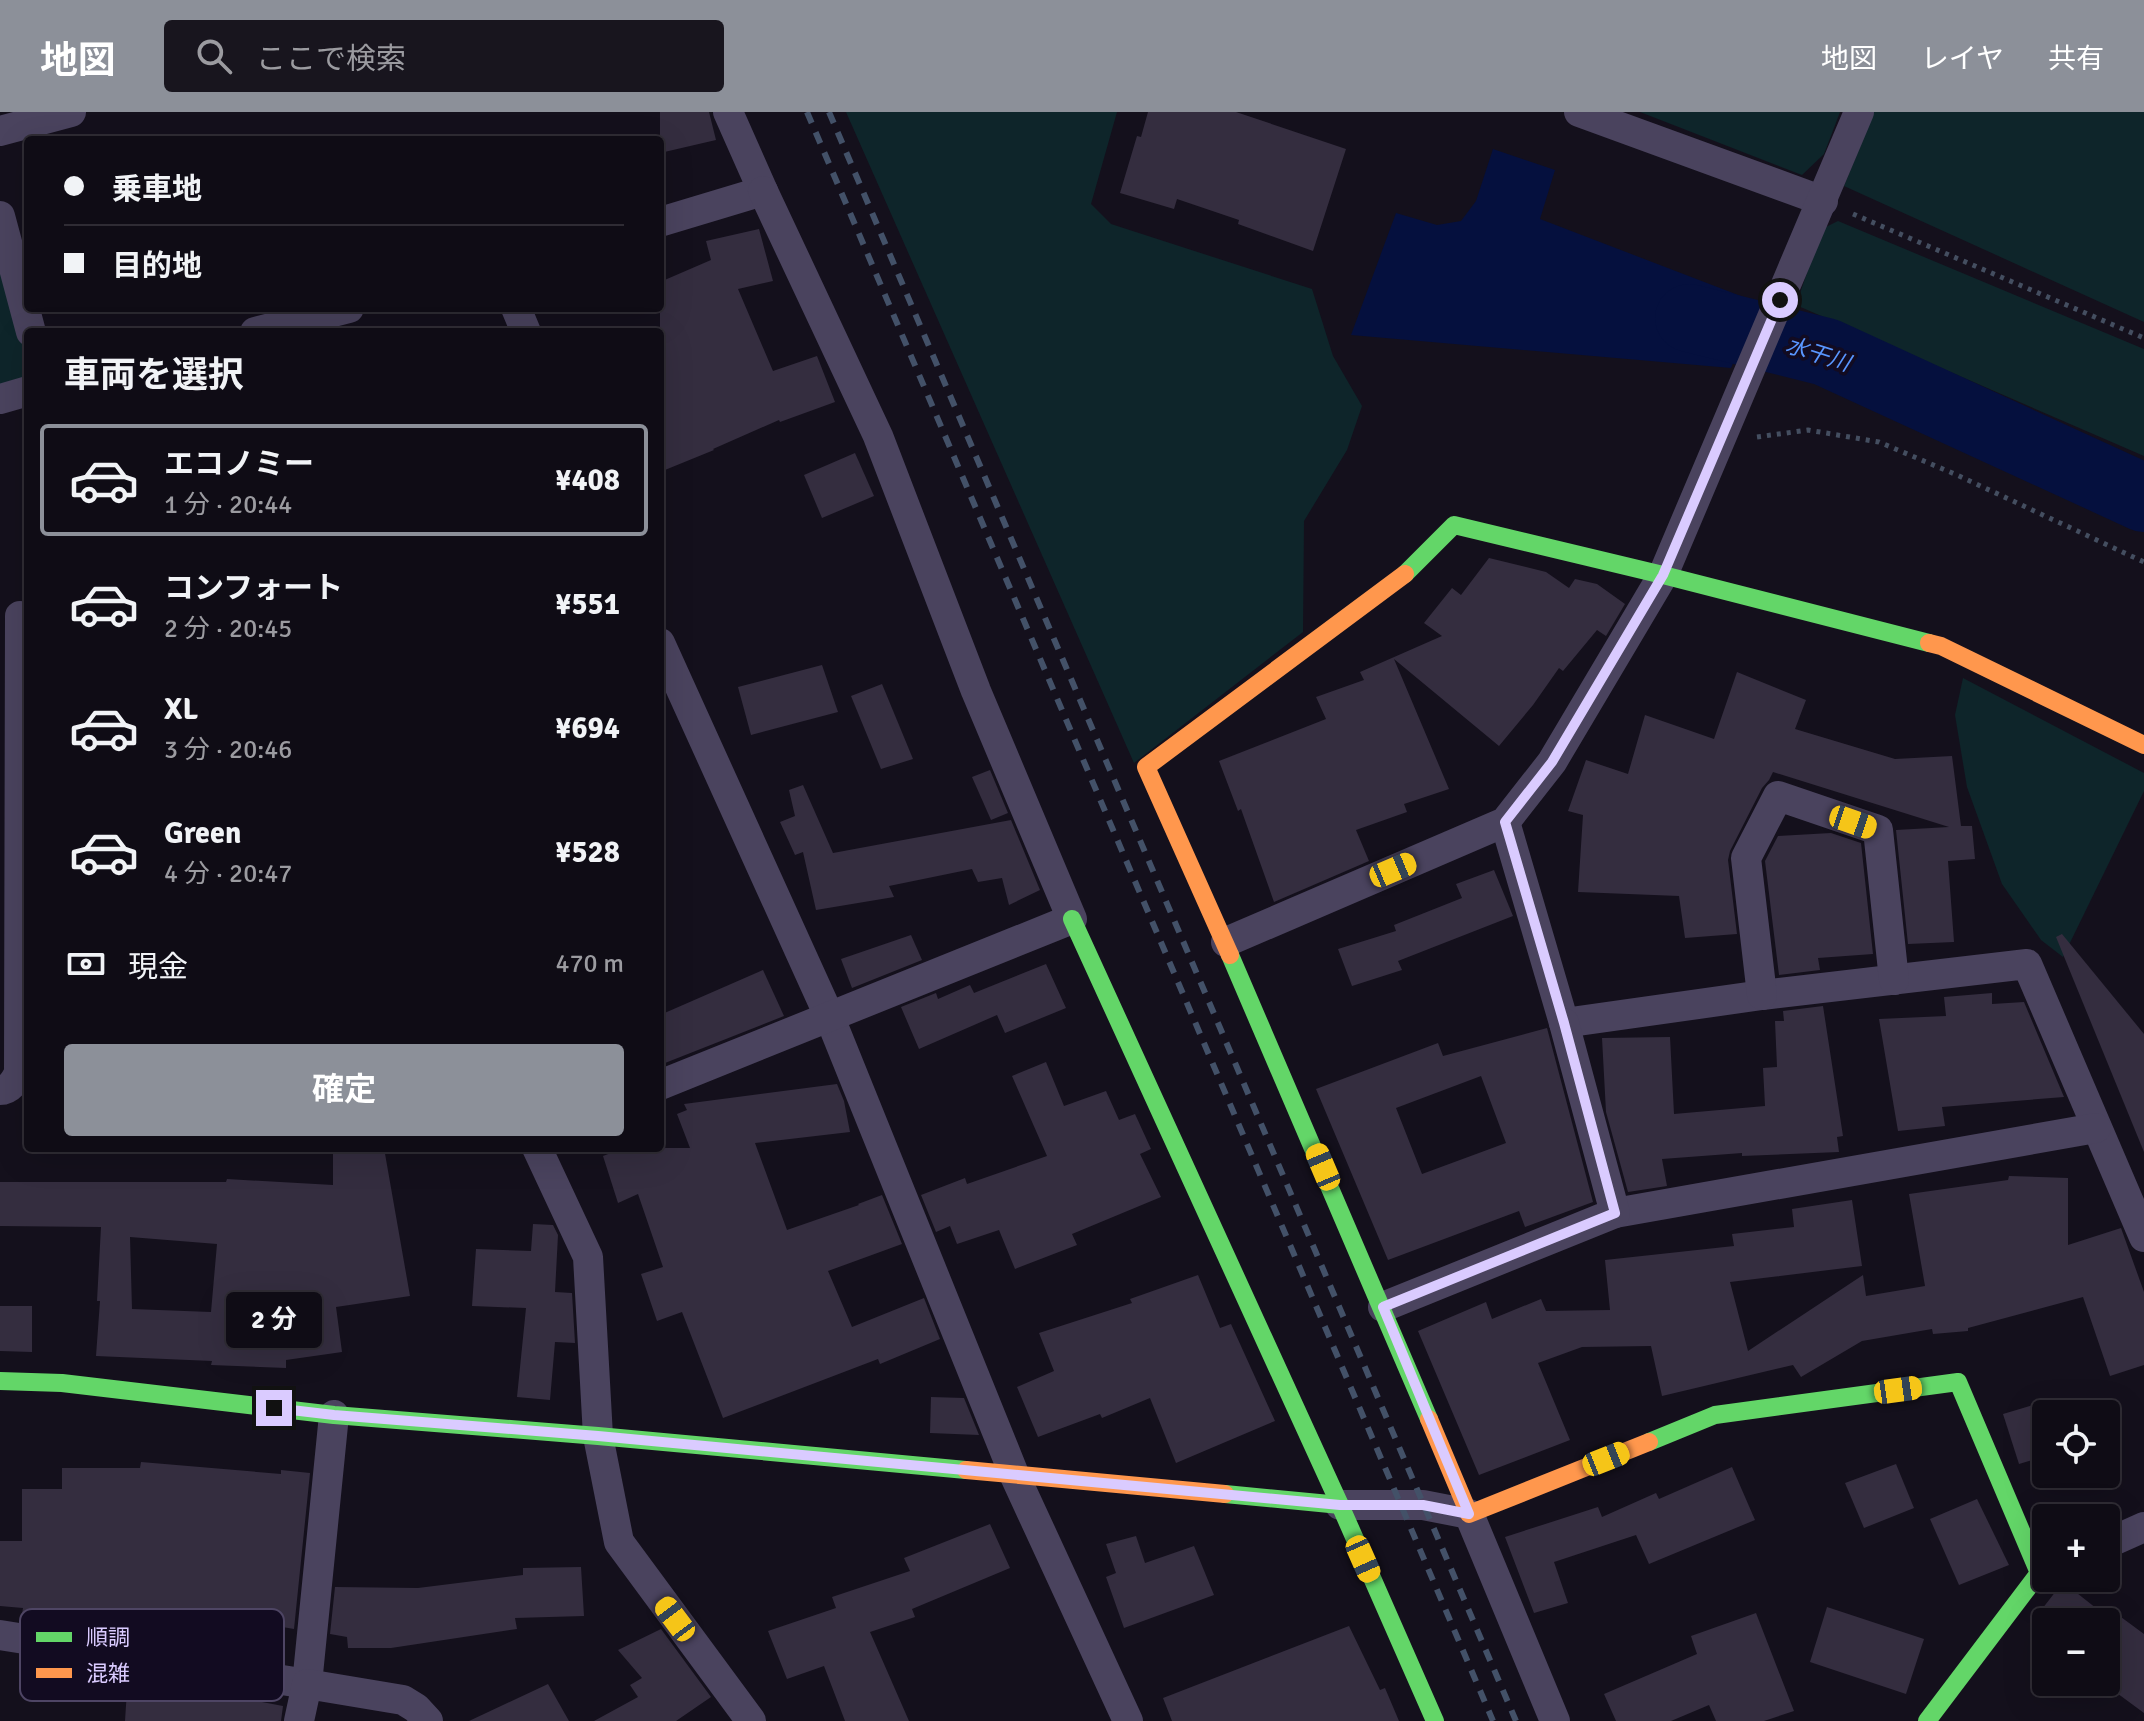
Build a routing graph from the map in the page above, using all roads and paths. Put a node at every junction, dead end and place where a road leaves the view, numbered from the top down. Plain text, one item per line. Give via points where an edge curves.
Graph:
1 (71, 112) edge
2 (728, 112) edge
3 (1579, 112) edge
4 (1859, 112) edge
5 (0, 131) edge
6 (763, 191) junction
7 (1823, 201) junction
8 (0, 216) edge
9 (664, 221) edge
10 (24, 306) edge
11 (333, 312) edge
12 (271, 328) edge
13 (2144, 338) edge
14 (24, 392) edge
15 (0, 399) edge
16 (1722, 436) junction
17 (2144, 562) edge
18 (1663, 575) junction
19 (16, 616) edge
20 (664, 652) edge
21 (2144, 745) edge
22 (1505, 822) junction
23 (24, 909) edge
24 (1072, 919) junction
25 (1226, 942) junction
26 (1894, 980) junction
27 (1762, 995) junction
28 (830, 1018) junction
29 (1564, 1023) junction
30 (664, 1083) edge
31 (0, 1090) edge
32 (2096, 1128) junction
33 (539, 1152) edge
34 (1615, 1213) junction
35 (2144, 1237) edge
36 (1383, 1307) junction
37 (0, 1381) edge
38 (334, 1415) junction
39 (598, 1436) junction
40 (1014, 1474) junction
41 (1340, 1505) junction
42 (1469, 1514) junction
43 (2144, 1527) edge
44 (2120, 1538) edge
45 (2032, 1548) edge
46 (2032, 1584) edge
47 (0, 1635) edge
48 (20, 1638) edge
49 (284, 1680) edge
50 (307, 1684) junction
51 (299, 1721) edge
52 (428, 1721) edge
53 (751, 1721) edge
54 (1128, 1721) edge
55 (1435, 1721) edge
56 (1555, 1721) edge
57 (1927, 1721) edge

1 - 5 street
2 - 6 street
3 - 7 street
4 - 7 street
6 - 9 street
6 - 24 street via 878,436 976,691
7 - 13 path
7 - 16 street
8 - 10 street
11 - 12 street
14 - 15 street
16 - 17 path via 1808,430 1879,442
16 - 18 street
18 - 21 street via 1941,646
18 - 22 street via 1552,762
18 - 25 street via 1454,525 1405,574 1146,767
19 - 23 street
20 - 28 street
22 - 25 street
22 - 29 street
23 - 31 street via 19,1073 13,1084
24 - 28 street
24 - 41 street
25 - 36 street
26 - 27 street
26 - 27 street via 1878,830 1778,796 1746,858
26 - 32 street via 2027,964
27 - 29 street
28 - 30 street
28 - 40 street
29 - 34 street
32 - 34 street
32 - 35 street
33 - 39 street via 588,1257
34 - 36 street
36 - 42 street
37 - 38 street via 62,1383
38 - 39 street
38 - 50 street
39 - 40 street
39 - 53 street via 619,1542
40 - 41 street
40 - 54 street
41 - 42 street via 1423,1505
41 - 55 street
42 - 45 street via 1715,1415 1958,1382
42 - 56 street
43 - 44 street
46 - 57 street
47 - 48 street
49 - 50 street
50 - 51 street
50 - 52 street via 403,1700

